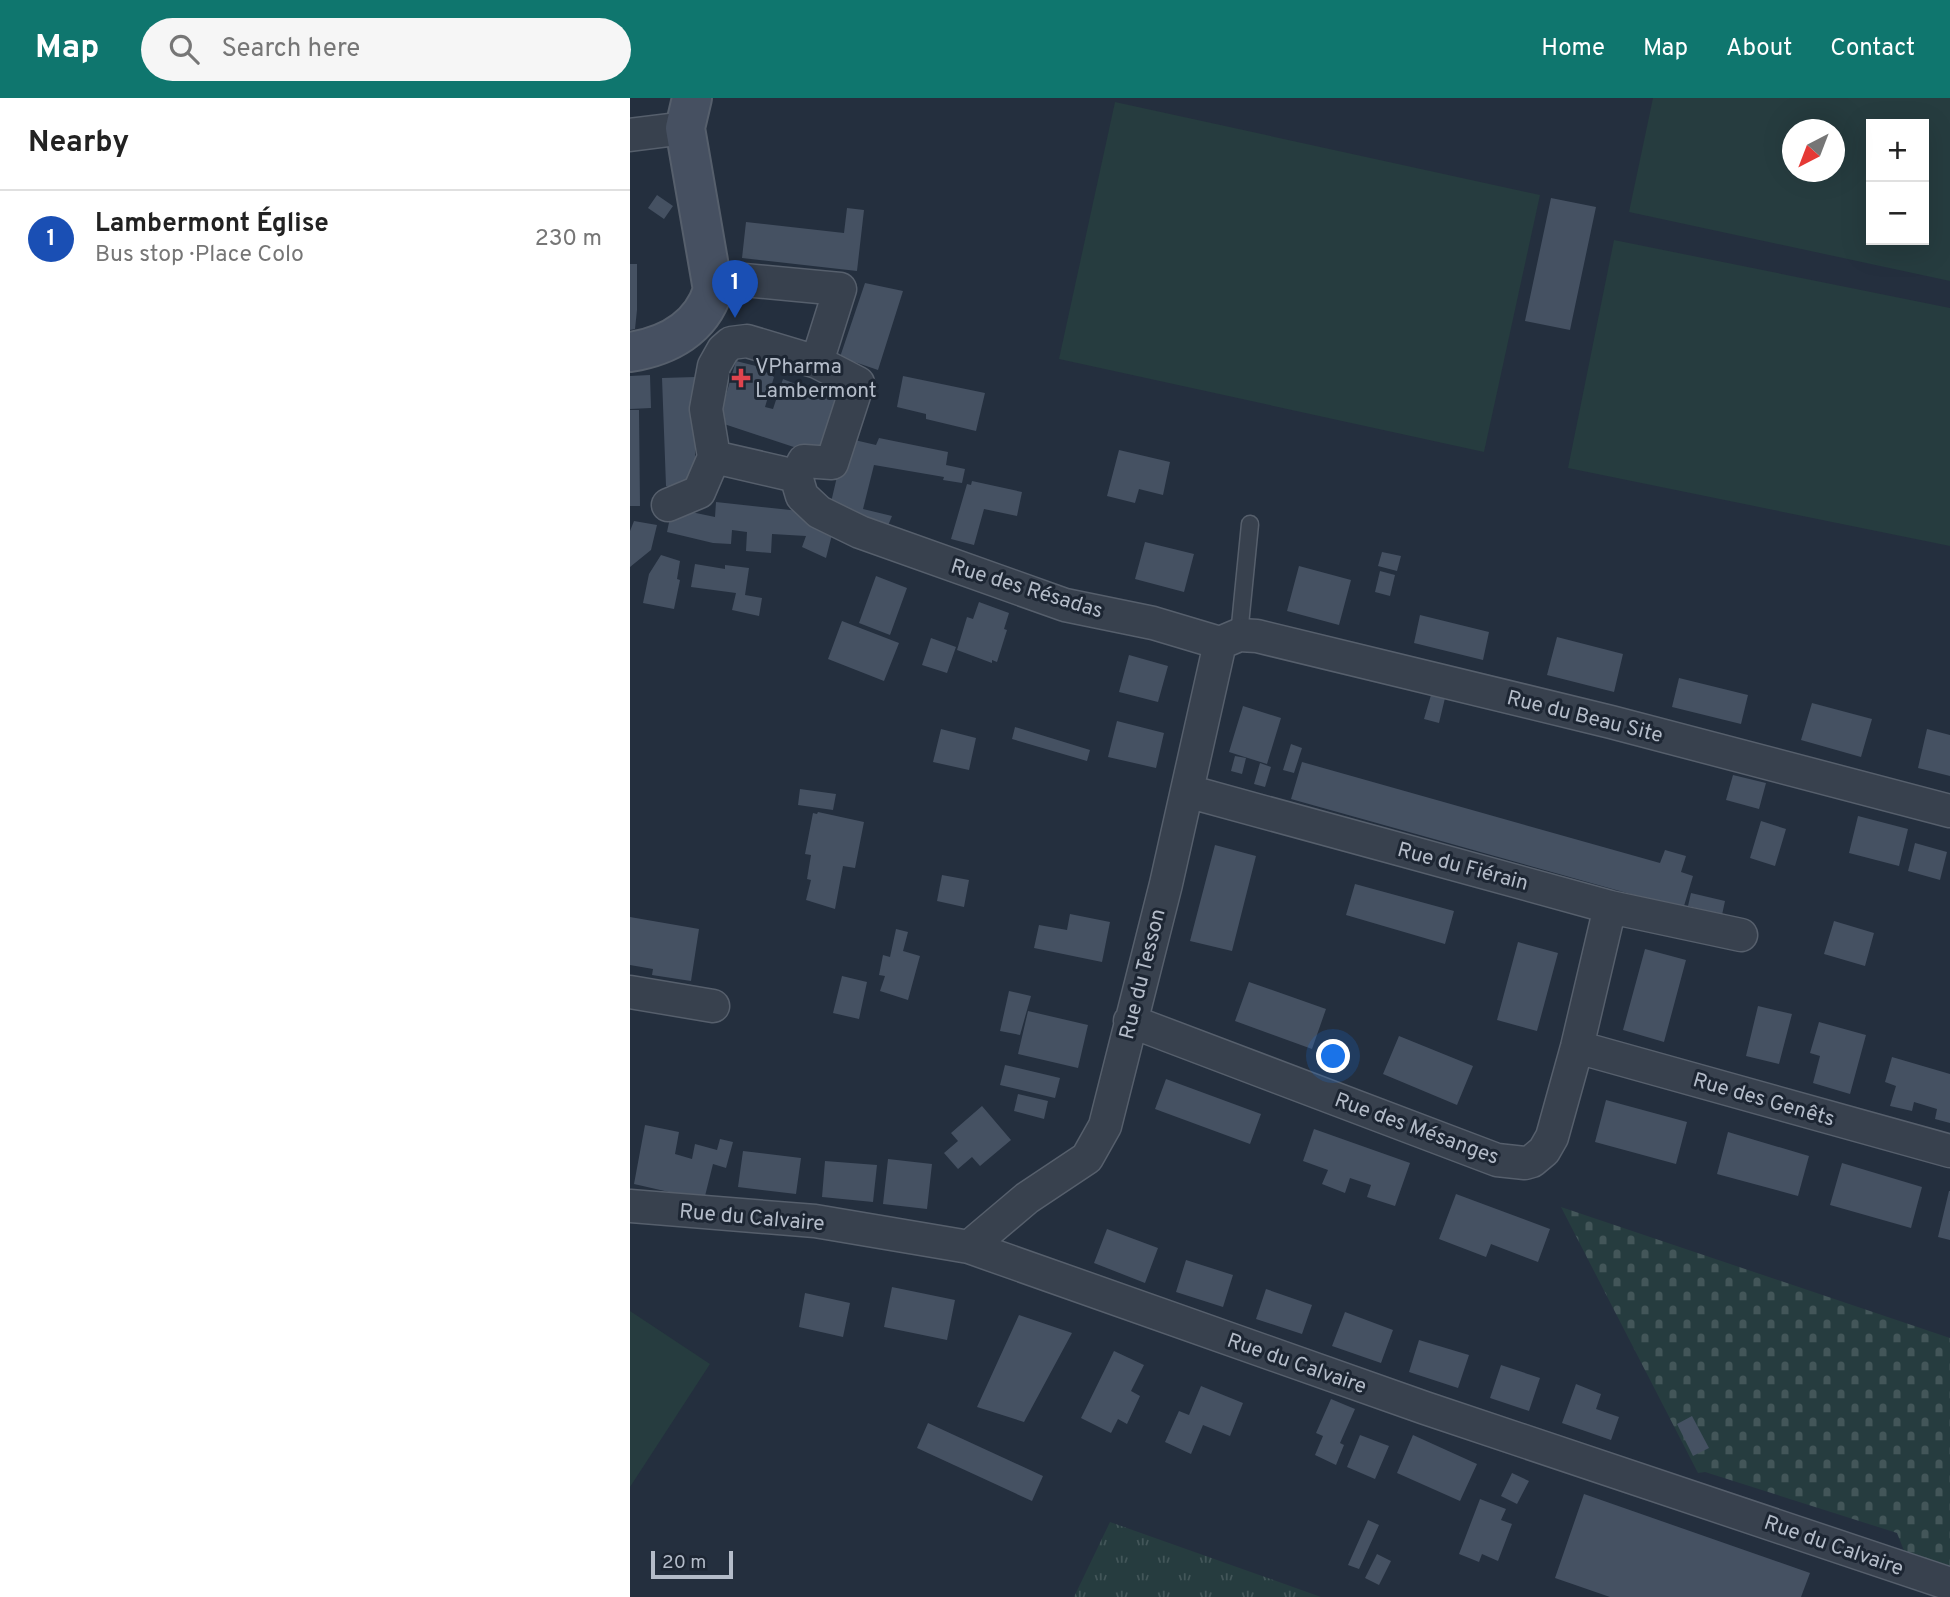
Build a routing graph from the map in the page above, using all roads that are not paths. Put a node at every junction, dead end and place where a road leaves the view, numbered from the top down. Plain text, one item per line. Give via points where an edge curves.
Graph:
1 (688, 113) edge
2 (630, 135) edge
3 (712, 277) junction
4 (689, 327) junction
5 (723, 350) junction
6 (630, 352) edge
7 (817, 362) junction
8 (715, 457) junction
9 (796, 476) junction
10 (668, 505) dead end
11 (1250, 524) dead end
12 (1229, 639) junction
13 (1187, 791) junction
14 (1950, 811) edge
15 (1610, 906) junction
16 (1741, 934) dead end
17 (630, 992) edge
18 (713, 1006) dead end
19 (1130, 1021) junction
20 (1577, 1047) junction
21 (1950, 1150) edge
22 (630, 1206) edge
23 (969, 1247) junction
24 (1950, 1584) edge

1 - 2 street
1 - 3 street
3 - 4 street via 709,303
3 - 7 street via 840,289
4 - 5 street
4 - 6 street via 671,341
5 - 7 street via 731,343 747,341
5 - 8 street via 714,366 706,409
7 - 9 street via 858,383 832,463 804,461
8 - 9 street
8 - 10 street via 699,492
9 - 12 street, Rue des Résadas via 802,496 819,512 888,543 1065,605
11 - 12 lane
12 - 13 street, Rue du Tesson
12 - 14 street, Rue du Beau Site via 1256,636
13 - 15 street, Rue du Fiérain
13 - 19 street, Rue du Tesson
15 - 16 street, Rue du Fiérain
15 - 20 street, Rue des Mésanges
17 - 18 street
19 - 20 street, Rue des Mésanges via 1487,1156 1525,1163 1539,1157 1552,1137
19 - 23 street, Rue du Tesson via 1105,1126 1087,1158 1027,1198
20 - 21 street, Rue des Genêts
22 - 23 street, Rue du Calvaire via 815,1221
23 - 24 street, Rue du Calvaire via 1425,1408

